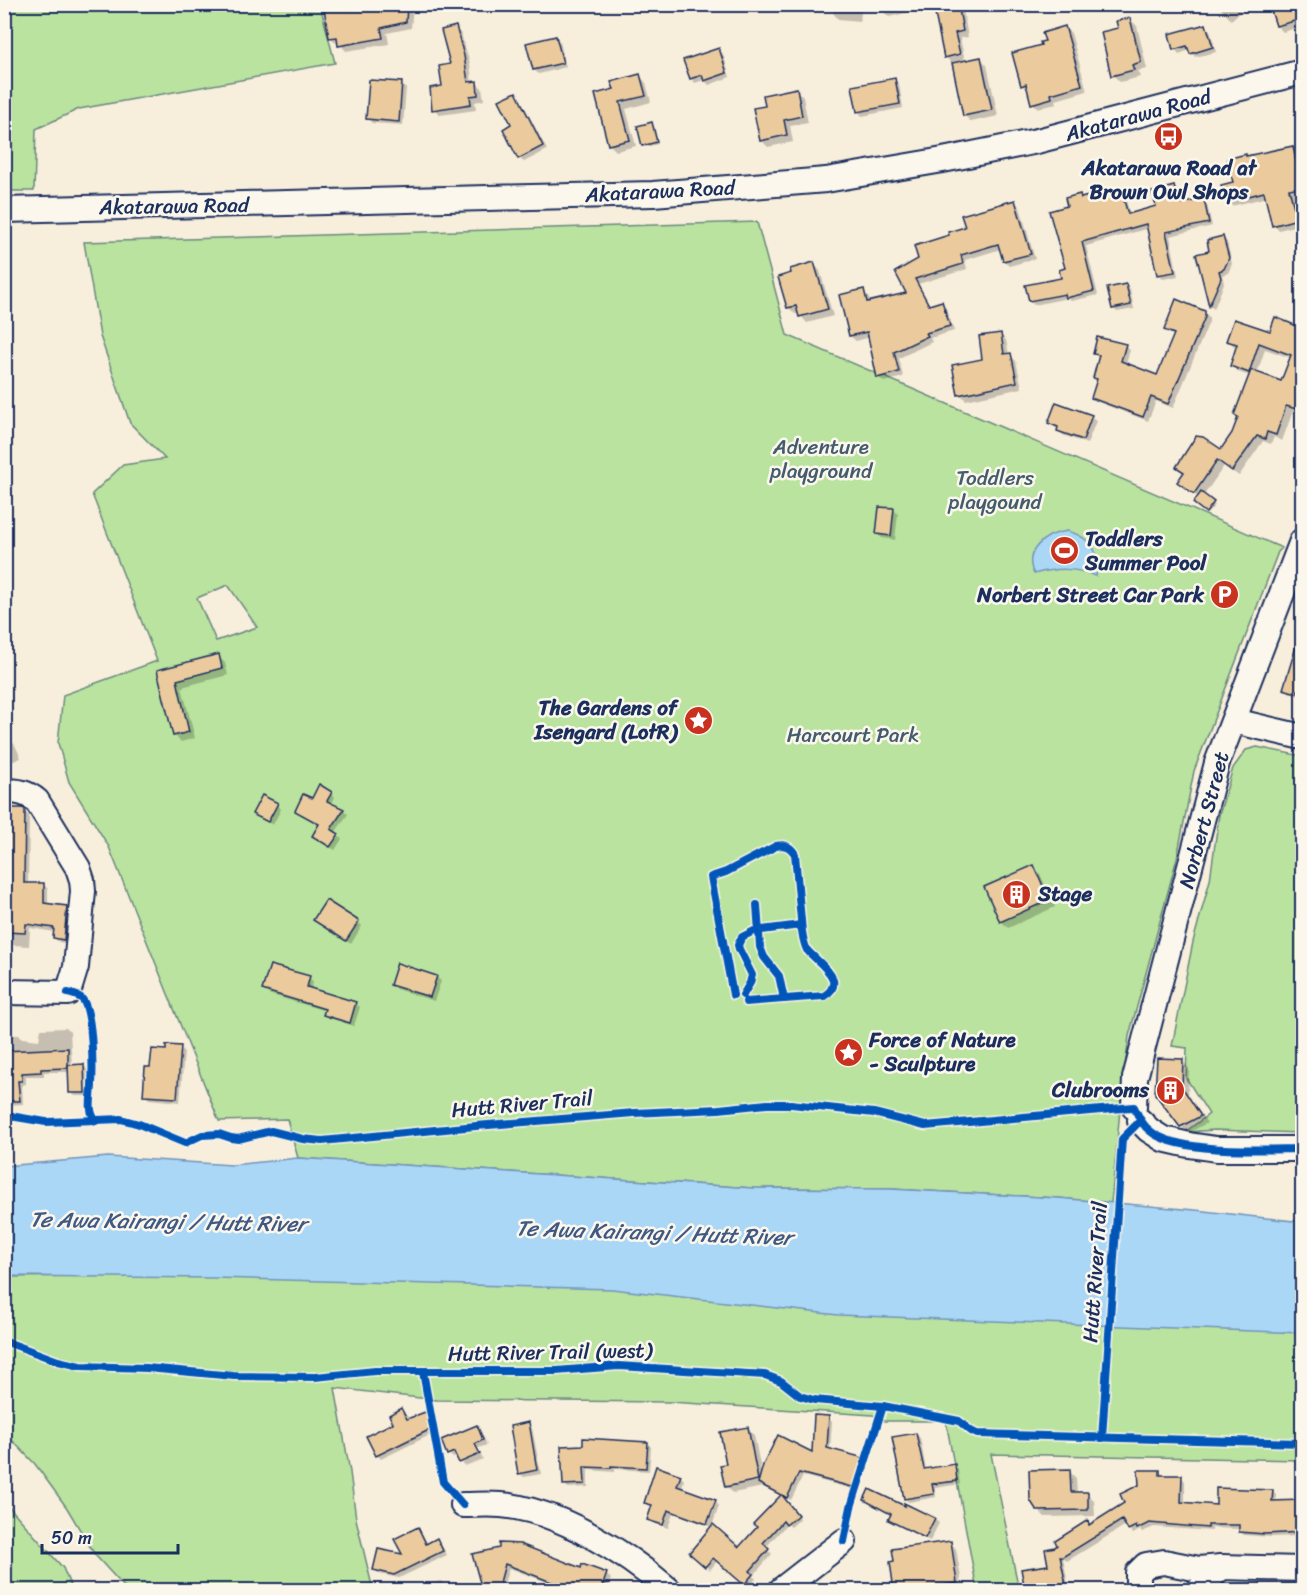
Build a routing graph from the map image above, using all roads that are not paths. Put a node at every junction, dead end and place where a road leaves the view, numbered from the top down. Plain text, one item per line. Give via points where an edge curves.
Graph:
1 (1302, 72) edge
2 (4, 210) edge
3 (1302, 542) edge
4 (1234, 721) junction
5 (1302, 737) edge
6 (4, 791) edge
7 (4, 992) edge
8 (1302, 1149) edge
9 (463, 1505) dead end
10 (844, 1541) dead end
11 (1221, 1567) junction
12 (1302, 1569) edge
13 (669, 1590) edge
14 (780, 1590) edge
15 (1140, 1590) edge
16 (1199, 1590) edge

1 - 2 street, Akatarawa Road via 1037,141 826,180 653,194
3 - 4 street, Norbert Street
4 - 5 street
4 - 8 street, Norbert Street via 1217,763 1135,1078 1137,1114 1149,1131 1189,1145 1216,1149
6 - 7 street via 20,791 37,801 80,874 82,891 76,967 68,993
9 - 13 street via 523,1509 573,1527 605,1543
10 - 14 street
11 - 12 street
11 - 15 street via 1146,1564 1138,1573
11 - 16 street

